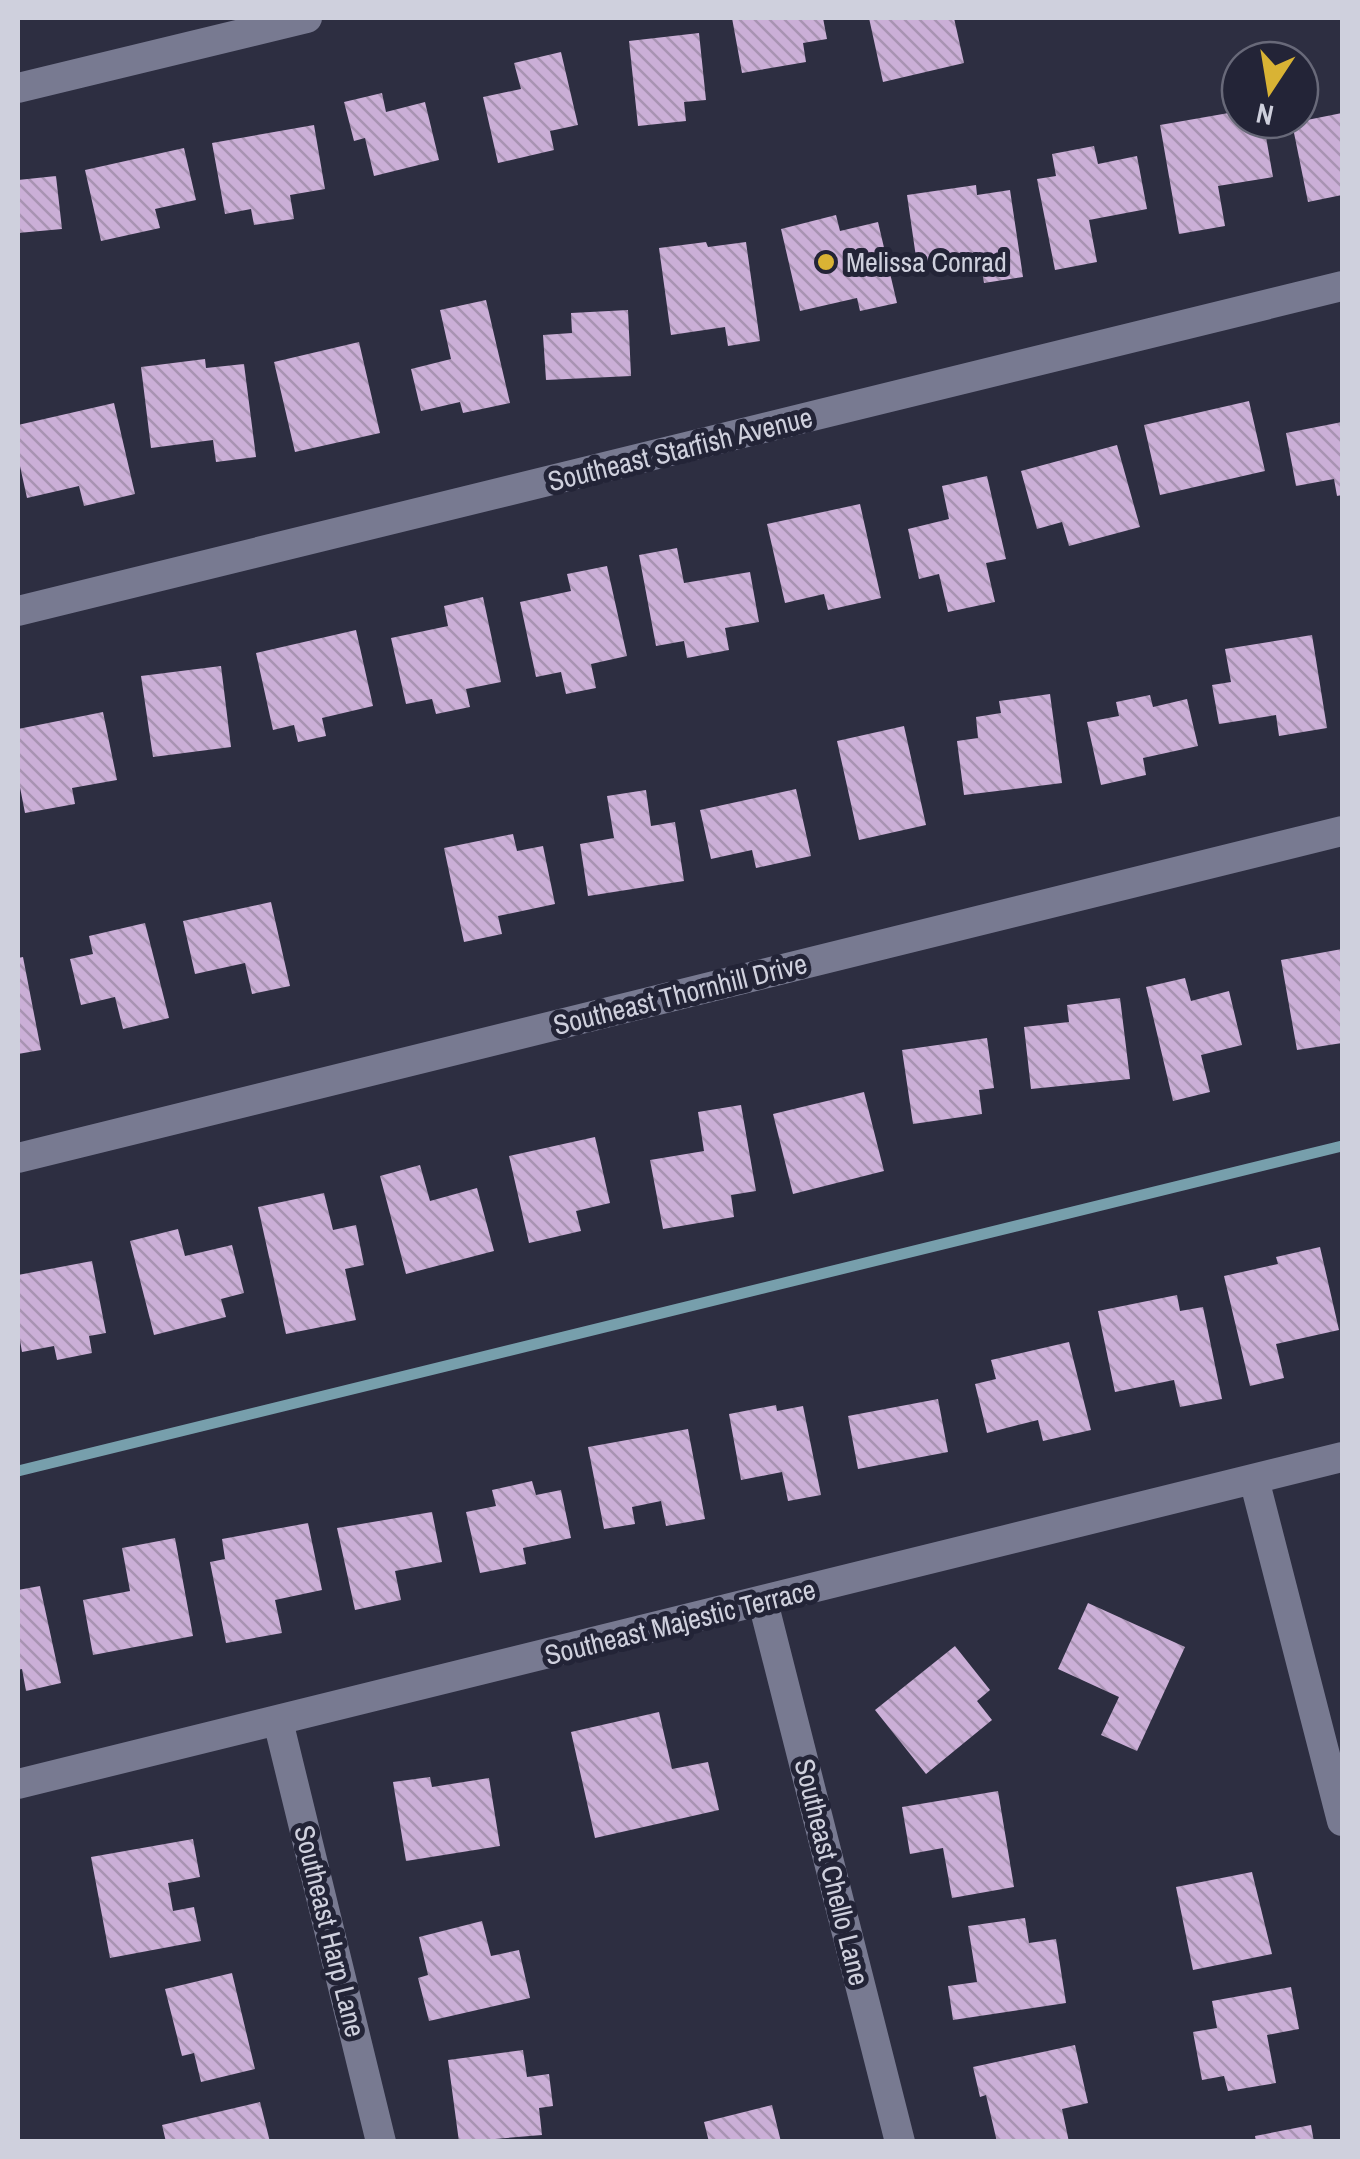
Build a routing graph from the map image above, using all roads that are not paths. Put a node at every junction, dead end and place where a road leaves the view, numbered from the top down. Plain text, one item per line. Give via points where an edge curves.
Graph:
1 (307, 18) edge
2 (18, 88) edge
3 (1342, 286) edge
4 (18, 612) edge
5 (1342, 831) edge
6 (18, 1158) edge
7 (1342, 1457) edge
8 (1254, 1479) junction
9 (764, 1602) junction
10 (278, 1721) junction
11 (18, 1784) edge
12 (1342, 1821) edge
13 (381, 2142) edge
14 (900, 2142) edge

1 - 2 street
3 - 4 street, Southeast Starfish Avenue
5 - 6 street, Southeast Thornhill Drive
7 - 8 street, Southeast Majestic Terrace
8 - 9 street, Southeast Majestic Terrace
8 - 12 street
9 - 10 street, Southeast Majestic Terrace
9 - 14 street, Southeast Chello Lane
10 - 11 street, Southeast Majestic Terrace
10 - 13 street, Southeast Harp Lane

